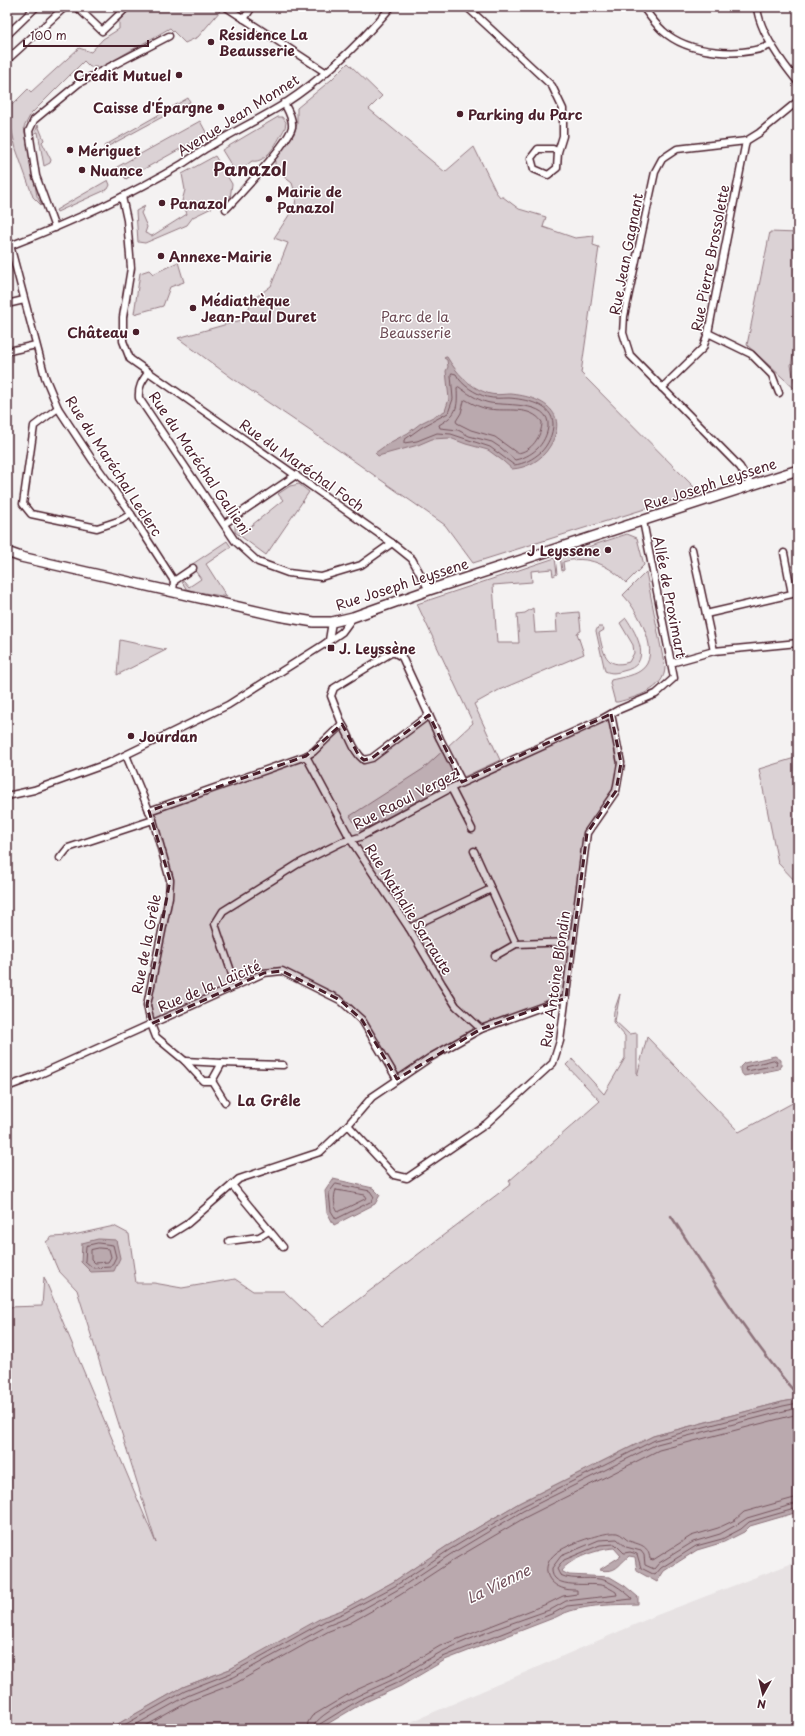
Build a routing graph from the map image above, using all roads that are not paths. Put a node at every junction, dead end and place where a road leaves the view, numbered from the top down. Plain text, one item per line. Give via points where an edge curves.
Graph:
1 (36, 7) edge
2 (65, 7) edge
3 (77, 7) edge
4 (127, 7) edge
5 (226, 7) edge
6 (252, 7) edge
7 (392, 7) edge
8 (467, 7) edge
9 (643, 7) edge
10 (757, 7) edge
11 (244, 19) junction
12 (7, 35) edge
13 (170, 36) dead end
14 (771, 44) junction
15 (7, 60) edge
16 (324, 72) junction
17 (798, 82) edge
18 (798, 101) edge
19 (284, 104) junction
20 (746, 141) junction
21 (558, 152) junction
22 (122, 196) junction
23 (226, 209) dead end
24 (55, 228) junction
25 (9, 246) edge
26 (24, 300) junction
27 (7, 304) edge
28 (708, 333) junction
29 (36, 345) junction
30 (9, 351) dead end
31 (148, 373) junction
32 (662, 388) junction
33 (779, 393) dead end
34 (58, 408) junction
35 (798, 470) edge
36 (296, 475) junction
37 (751, 485) junction
38 (131, 514) junction
39 (643, 521) junction
40 (224, 524) junction
41 (392, 542) junction
42 (692, 549) dead end
43 (7, 552) edge
44 (784, 553) dead end
45 (193, 568) dead end
46 (174, 581) junction
47 (430, 590) junction
48 (173, 592) junction
49 (706, 614) junction
50 (353, 617) junction
51 (332, 622) junction
52 (329, 640) junction
53 (798, 643) edge
54 (714, 651) junction
55 (671, 663) junction
56 (674, 678) joint
57 (611, 714) junction
58 (428, 715) junction
59 (342, 724) junction
60 (126, 756) junction
61 (306, 756) junction
62 (462, 782) junction
63 (451, 788) junction
64 (7, 796) edge
65 (149, 811) junction
66 (153, 820) junction
67 (472, 830) dead end
68 (351, 840) junction
69 (474, 851) dead end
70 (60, 858) dead end
71 (491, 889) junction
72 (409, 928) junction
73 (573, 942) junction
74 (516, 944) junction
75 (495, 956) dead end
76 (236, 986) junction
77 (566, 998) junction
78 (151, 1024) junction
79 (481, 1029) junction
80 (185, 1061) junction
81 (222, 1063) junction
82 (283, 1065) dead end
83 (397, 1079) junction
84 (212, 1081) junction
85 (7, 1088) edge
86 (224, 1102) dead end
87 (348, 1125) junction
88 (232, 1186) junction
89 (269, 1230) junction
90 (170, 1234) dead end
91 (229, 1241) dead end
92 (283, 1247) dead end

1 - 12 street
2 - 15 street
3 - 4 street via 102,31
5 - 11 street
6 - 11 street
7 - 16 street, Avenue Jean Monnet via 364,38
8 - 21 street via 552,86 563,108 563,136
9 - 14 street via 663,31 694,49 731,52 758,50
10 - 14 street
11 - 16 street
13 - 24 street via 79,83 34,120 29,131 36,176
14 - 17 street
16 - 19 street, Avenue Jean Monnet
18 - 20 street, Rue Jean Gagnant
19 - 22 street, Avenue Jean Monnet via 204,149 183,164
19 - 23 street via 291,117 292,127 289,134 263,169
20 - 28 street, Rue Pierre Brossolette
20 - 32 street, Rue Jean Gagnant via 676,149 662,159 655,172 624,316 623,333 630,355
21 - 21 street via 557,168 548,175 534,169 531,158 538,149 553,149
22 - 24 street, Avenue Jean Monnet
22 - 31 street, Rue du Maréchal Foch via 128,220 131,268 123,317 123,341 130,359
24 - 25 street, Avenue Jean Monnet
25 - 26 street, Rue du Maréchal Leclerc
26 - 27 street
26 - 29 street, Rue du Maréchal Leclerc
28 - 32 street, Rue Pierre Brossolette via 702,348
28 - 33 street via 751,354 772,375
29 - 30 street
29 - 34 street, Rue du Maréchal Leclerc via 45,377
31 - 36 street, Rue du Maréchal Foch
31 - 40 street, Rue du Maréchal Gallieni via 138,390 139,398
32 - 37 street, Rue Jean Gagnant via 740,467
34 - 38 street, Rue du Maréchal Leclerc
34 - 38 street via 34,426 23,504 31,514 97,528
35 - 37 street, Rue Joseph Leyssene
36 - 40 street
36 - 41 street, Rue du Maréchal Foch
37 - 39 street, Rue Joseph Leyssene
38 - 46 street, Rue du Maréchal Leclerc
39 - 47 street, Rue Joseph Leyssene
39 - 55 street, Allée de Proximart
40 - 41 street, Rue du Maréchal Gallieni via 235,541 258,562 288,573 321,577 360,565
41 - 47 street, Rue du Maréchal Foch via 412,559
42 - 49 street
43 - 48 street, Rue Joseph Leyssene
44 - 49 street via 792,594
45 - 46 street
46 - 48 street
47 - 50 street, Rue Joseph Leyssene
48 - 51 street, Rue Joseph Leyssene via 278,616
49 - 54 street
50 - 51 street, Rue Joseph Leyssene
50 - 52 street via 342,632
51 - 52 street
52 - 60 street via 228,705
53 - 54 street
54 - 55 street
55 - 56 street, Allée de Proximart
56 - 57 street, Rue Raoul Vergez via 656,694
57 - 62 street, Rue Raoul Vergez
57 - 73 street, Rue Antoine Blondin via 621,763 616,791 587,833
58 - 59 street via 372,758 364,760 359,756
58 - 59 street via 402,657 391,653 334,688 331,696
58 - 62 street
59 - 61 street
60 - 64 street via 34,790
60 - 65 street, Rue de la Grêle
61 - 65 street
61 - 68 street, Rue Nathalie Sarraute
62 - 63 street, Rue Raoul Vergez
63 - 67 street
63 - 68 street, Rue Raoul Vergez
65 - 66 street, Rue de la Grêle
66 - 70 street via 68,848
66 - 78 street, Rue de la Grêle via 170,880 169,897 147,1005
68 - 72 street, Rue Nathalie Sarraute
68 - 76 street, Rue Raoul Vergez via 298,864 223,911 214,924
69 - 71 street
71 - 72 street
71 - 74 street
72 - 79 street, Rue Nathalie Sarraute via 456,1006
73 - 74 street
73 - 77 street, Rue Antoine Blondin
74 - 75 street
76 - 78 street, Rue de la Laïcité
76 - 83 street, Rue de la Laïcité via 264,973 282,971 340,1000 362,1020
77 - 79 street
77 - 87 street, Rue Antoine Blondin via 560,1041 553,1063 486,1124 407,1178 394,1174
78 - 80 street, Rue de la Grêle via 156,1037
78 - 85 street
79 - 83 street
80 - 81 street
80 - 84 street, Rue de la Grêle via 203,1081
81 - 82 street
81 - 84 street
83 - 87 street via 372,1097
84 - 86 street
87 - 88 street via 320,1152 239,1179
88 - 89 street
88 - 90 street via 187,1224
89 - 91 street via 259,1237
89 - 92 street

